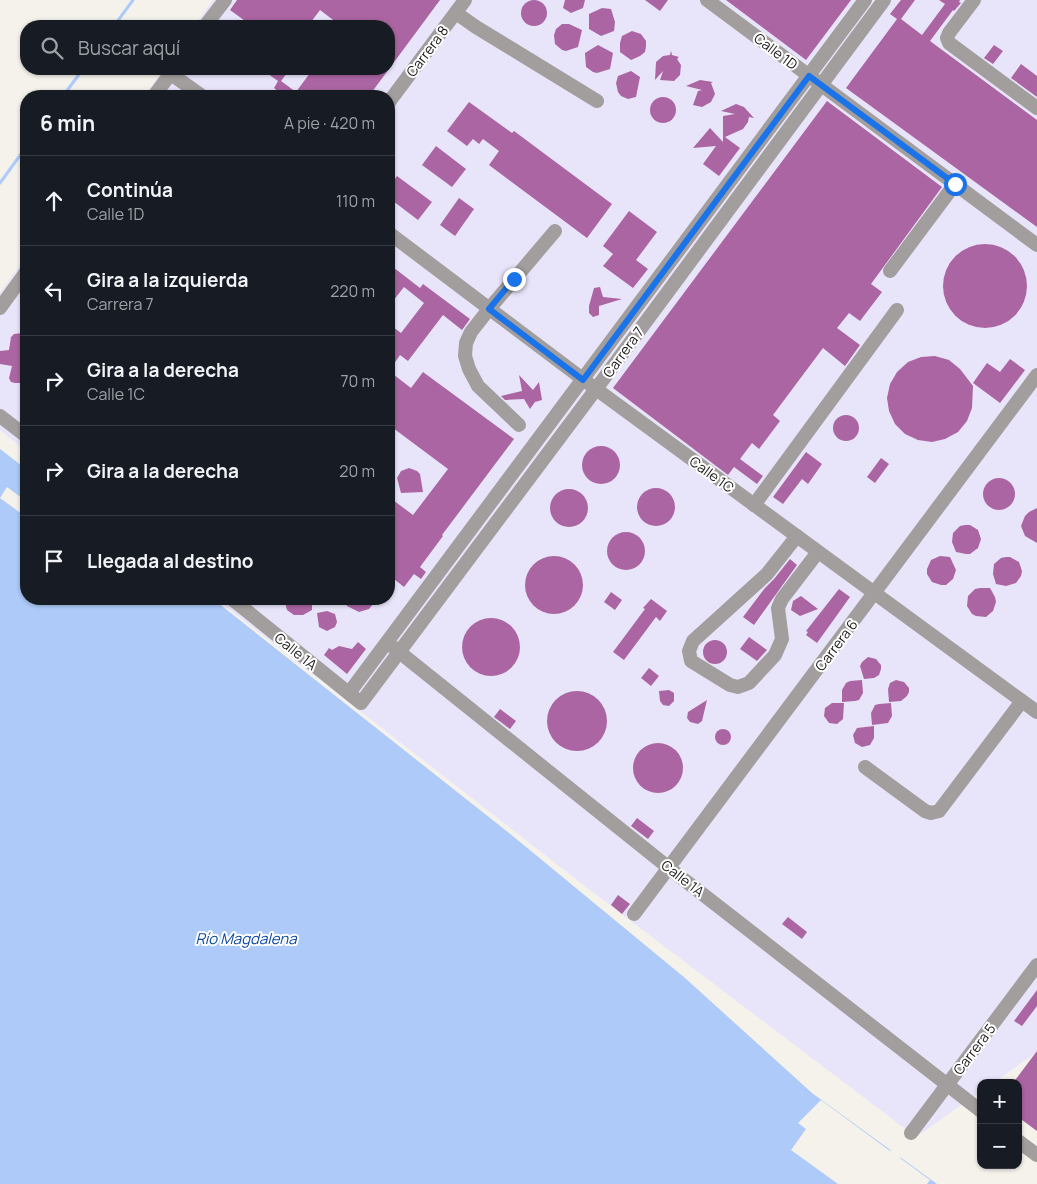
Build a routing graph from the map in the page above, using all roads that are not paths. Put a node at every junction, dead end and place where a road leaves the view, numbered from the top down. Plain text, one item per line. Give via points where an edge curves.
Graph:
1 (224, 0) edge
2 (465, 0) edge
3 (707, 0) edge
4 (865, 0) edge
5 (884, 0) edge
6 (974, 0) edge
7 (456, 13) junction
8 (209, 20) edge
9 (169, 75) edge
10 (177, 75) edge
11 (809, 76) junction
12 (821, 85) junction
13 (158, 90) edge
14 (195, 90) edge
15 (395, 94) edge
16 (597, 101) dead end
17 (1037, 108) edge
18 (955, 184) junction
19 (555, 231) dead end
20 (395, 238) edge
21 (1037, 245) edge
22 (890, 271) dead end
23 (20, 280) edge
24 (0, 308) edge
25 (489, 309) junction
26 (896, 310) dead end
27 (1037, 375) edge
28 (583, 380) junction
29 (596, 389) junction
30 (0, 416) edge
31 (520, 425) dead end
32 (20, 431) edge
33 (540, 437) junction
34 (554, 446) junction
35 (754, 505) junction
36 (476, 523) junction
37 (489, 533) junction
38 (797, 536) junction
39 (818, 552) junction
40 (875, 593) junction
41 (239, 605) edge
42 (387, 643) junction
43 (400, 652) junction
44 (349, 694) junction
45 (1022, 701) junction
46 (361, 703) joint
47 (1036, 710) edge
48 (865, 767) dead end
49 (669, 868) junction
50 (634, 914) dead end
51 (1037, 965) edge
52 (947, 1085) junction
53 (977, 1108) edge
54 (911, 1133) dead end
55 (1022, 1144) edge
56 (1037, 1155) edge

1 - 8 street
2 - 7 street, Carrera 8
3 - 11 street, Calle 1D
4 - 11 street, Carrera 7
5 - 12 street, Carrera 7
6 - 17 street via 949,33 949,43
7 - 15 street, Carrera 8
7 - 16 street
9 - 13 street
10 - 14 street
11 - 12 street, Calle 1D
11 - 28 street, Carrera 7
12 - 18 street, Calle 1D
12 - 29 street, Carrera 7
18 - 21 street, Calle 1D
18 - 22 street
19 - 25 street
20 - 25 street, Calle 1C
23 - 24 street
25 - 28 street, Calle 1C
25 - 31 street via 466,343 465,356 478,386
26 - 35 street
27 - 40 street, Carrera 6
28 - 29 street, Calle 1C
28 - 33 street, Carrera 7
29 - 34 street, Carrera 7
29 - 35 street, Calle 1C
30 - 32 street
33 - 34 street
33 - 36 street, Carrera 7
34 - 37 street, Carrera 7
35 - 38 street, Calle 1C
36 - 37 street
36 - 42 street, Carrera 7
37 - 43 street, Carrera 7
38 - 39 street, Calle 1C
38 - 39 street via 767,574 693,641 689,651 691,661 730,685 738,687 749,683 775,655 782,639 778,608
39 - 40 street, Calle 1C
40 - 45 street, Calle 1C
40 - 49 street, Carrera 6
41 - 44 street, Calle 1A
42 - 43 street, Calle 1A
42 - 44 street, Carrera 7
43 - 46 street, Carrera 7
43 - 49 street, Calle 1A
44 - 46 street, Calle 1A
45 - 47 street, Calle 1C
45 - 48 street via 939,811 931,814 925,811
49 - 50 street, Carrera 6
49 - 52 street, Calle 1A
51 - 52 street, Carrera 5
52 - 53 street, Calle 1A
52 - 54 street, Carrera 5
55 - 56 street

